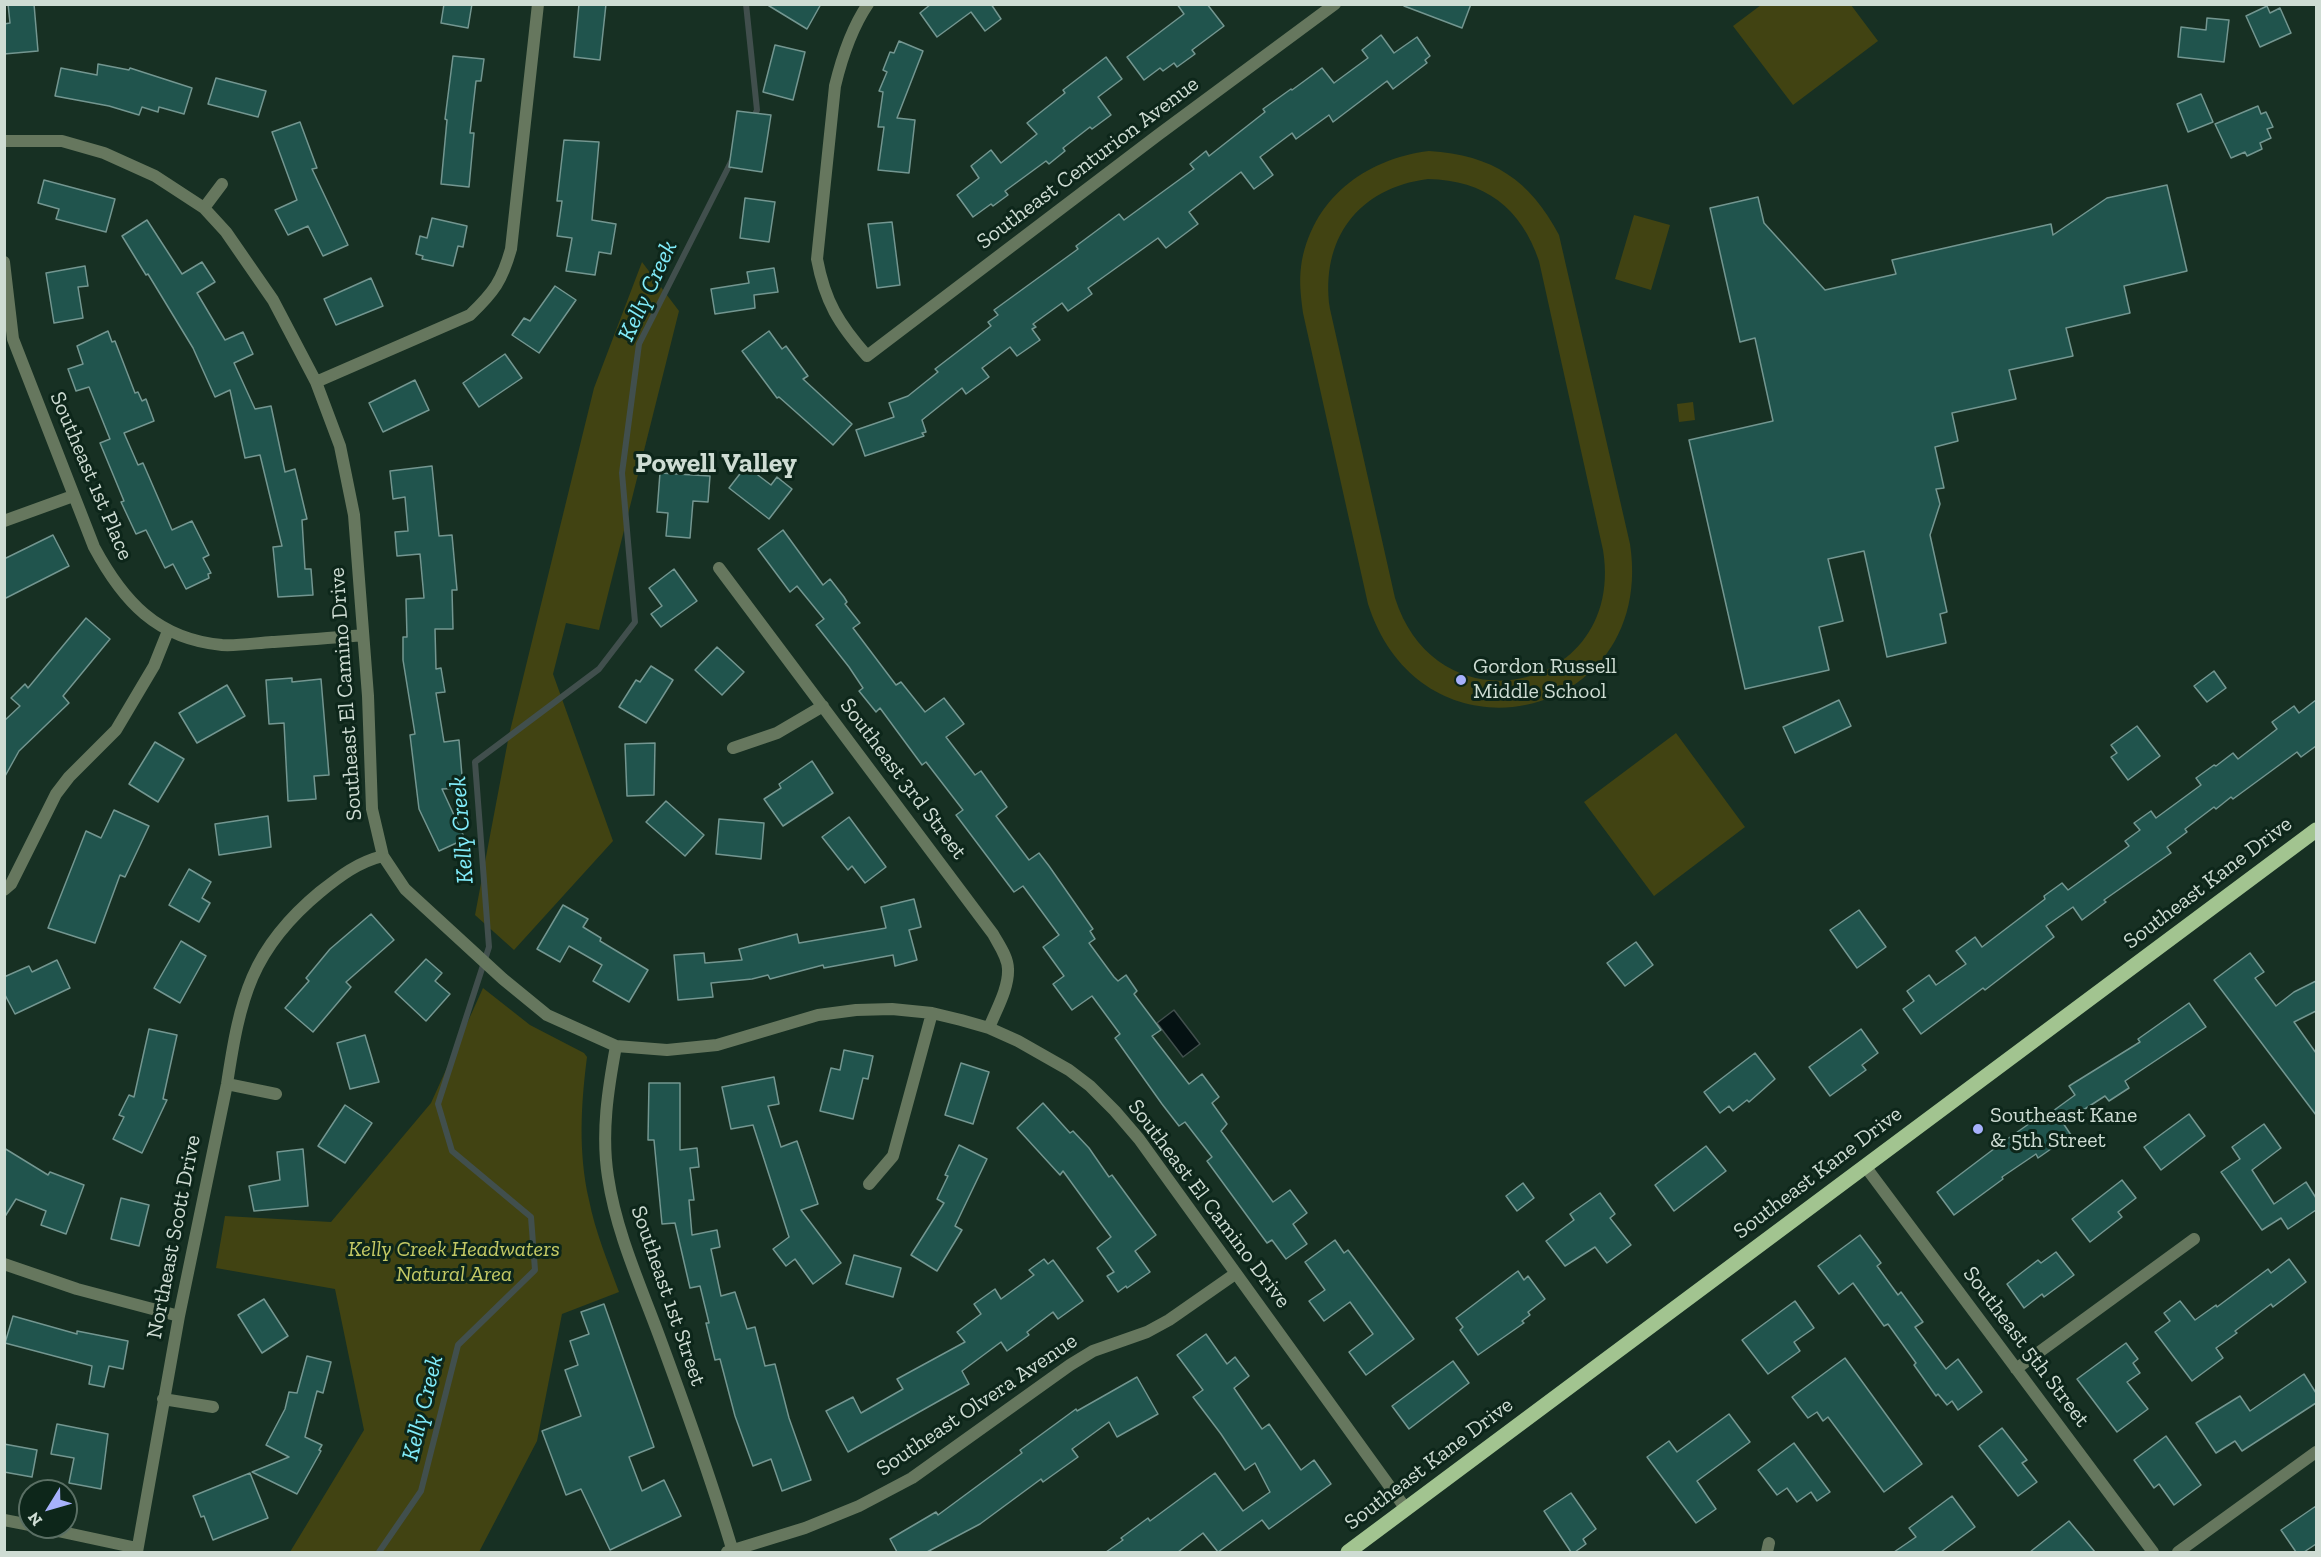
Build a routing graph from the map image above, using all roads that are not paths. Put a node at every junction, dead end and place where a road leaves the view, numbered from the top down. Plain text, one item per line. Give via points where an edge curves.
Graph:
1 (538, 4) edge
2 (868, 4) edge
3 (1335, 4) edge
4 (4, 141) edge
5 (222, 184) dead end
6 (204, 208) junction
7 (4, 262) edge
8 (315, 382) junction
9 (73, 496) junction
10 (4, 520) edge
11 (719, 568) dead end
12 (168, 631) junction
13 (363, 635) junction
14 (823, 706) junction
15 (733, 748) dead end
16 (2316, 830) edge
17 (383, 856) junction
18 (4, 890) edge
19 (932, 1013) junction
20 (989, 1028) junction
21 (616, 1046) junction
22 (227, 1084) junction
23 (276, 1094) dead end
24 (1865, 1166) junction
25 (869, 1184) dead end
26 (2194, 1239) dead end
27 (4, 1264) edge
28 (1235, 1274) junction
29 (179, 1316) junction
30 (2016, 1369) junction
31 (163, 1399) junction
32 (213, 1407) dead end
33 (2316, 1452) edge
34 (1406, 1509) junction
35 (78, 1536) edge
36 (137, 1550) edge
37 (731, 1552) edge
38 (1348, 1552) edge
39 (2153, 1552) edge
40 (2178, 1552) edge

1 - 8 street via 511,249 504,274 489,297 470,315
2 - 3 street, Southeast Centurion Avenue via 851,34 836,86 817,259 831,308 867,357
4 - 6 street, Southeast El Camino Drive via 62,141 104,153 155,177
5 - 6 street
6 - 8 street, Southeast El Camino Drive via 226,232 273,300
7 - 9 street, Southeast 1st Place via 13,339
8 - 13 street, Southeast El Camino Drive via 340,446 354,514
9 - 10 street
9 - 12 street, Southeast 1st Place via 94,547 123,595
11 - 14 street, Southeast 3rd Street
12 - 13 street, Southeast 1st Place via 223,645
12 - 18 street via 154,666 116,730 56,794 11,884
13 - 17 street, Southeast El Camino Drive via 372,809
14 - 15 street via 777,733
14 - 20 street, Southeast 3rd Street via 1004,953 1006,983
16 - 24 main road, Southeast Kane Drive
17 - 21 street, Southeast El Camino Drive via 405,889 547,1015
17 - 22 street, Northeast Scott Drive via 365,860 336,878 302,907 270,945 239,1011
19 - 20 street, Southeast El Camino Drive
19 - 21 street, Southeast El Camino Drive via 856,1010 818,1015 717,1045 667,1050
19 - 25 street via 893,1156
20 - 28 street, Southeast El Camino Drive via 1069,1070 1115,1111
21 - 37 street, Southeast 1st Street via 606,1120 608,1176 619,1227 701,1450
22 - 23 street
22 - 29 street, Northeast Scott Drive
24 - 30 street, Southeast 5th Street
24 - 34 main road, Southeast Kane Drive
26 - 30 street
27 - 29 street via 77,1289
28 - 34 street, Southeast El Camino Drive
28 - 37 street, Southeast Olvera Avenue via 1169,1320 1093,1351 1070,1365 912,1478 859,1506
29 - 31 street, Northeast Scott Drive
30 - 39 street, Southeast 5th Street
31 - 32 street
31 - 36 street, Northeast Scott Drive
33 - 40 street
34 - 38 main road, Southeast Kane Drive
35 - 36 street

